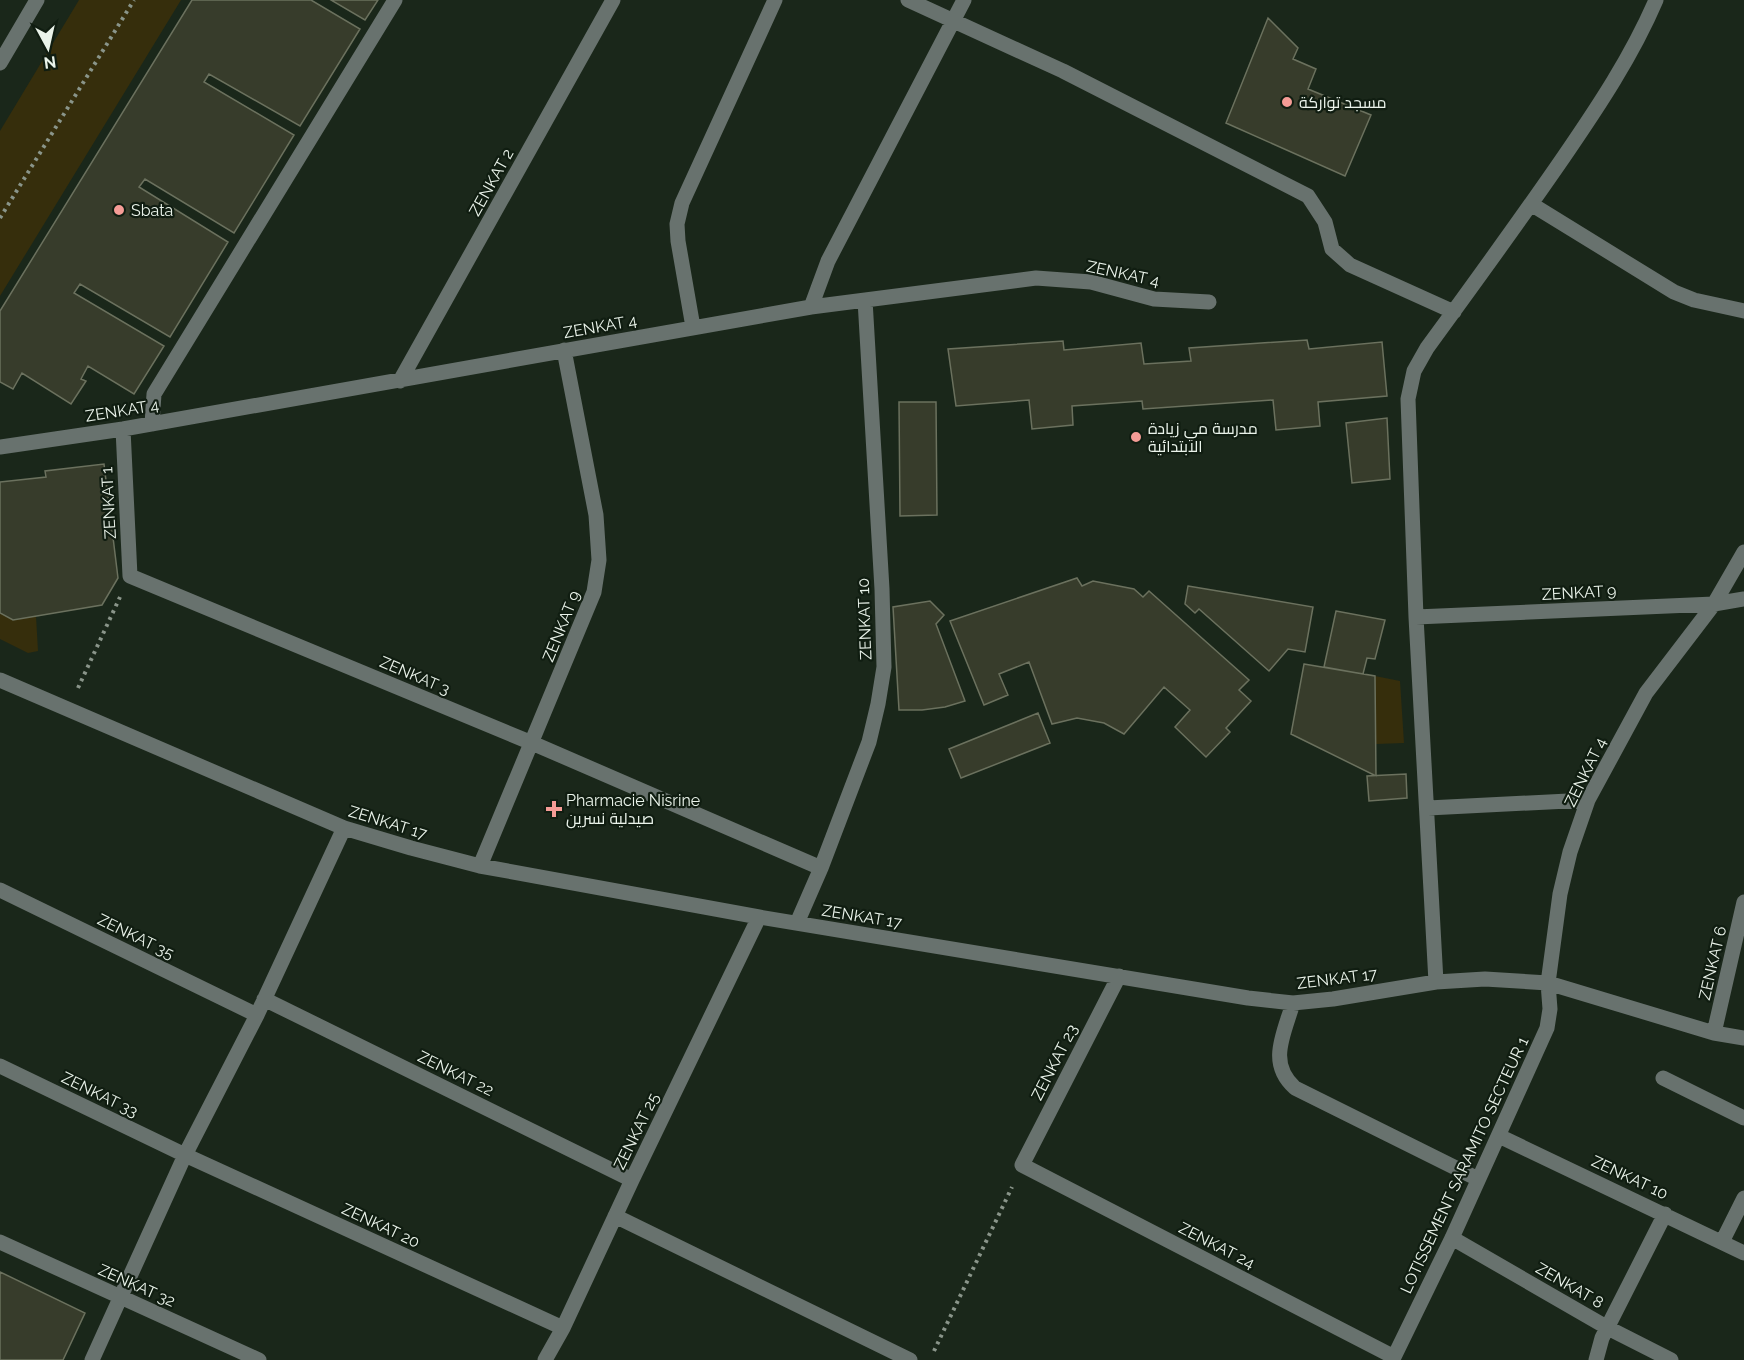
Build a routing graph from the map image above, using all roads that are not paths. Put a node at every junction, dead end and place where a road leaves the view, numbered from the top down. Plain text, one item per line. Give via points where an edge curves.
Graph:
1 (38, 0) edge
2 (395, 0) edge
3 (613, 0) edge
4 (775, 0) edge
5 (908, 0) edge
6 (964, 0) edge
7 (1656, 0) edge
8 (953, 20) junction
9 (0, 63) edge
10 (1531, 204) junction
11 (865, 300) junction
12 (1209, 302) dead end
13 (811, 307) junction
14 (1744, 311) edge
15 (1454, 312) junction
16 (693, 327) junction
17 (564, 350) junction
18 (400, 381) junction
19 (152, 424) junction
20 (123, 429) junction
21 (0, 447) edge
22 (1744, 552) edge
23 (130, 576) joint
24 (1744, 599) edge
25 (1714, 604) junction
26 (1416, 617) junction
27 (0, 680) edge
28 (532, 743) junction
29 (1588, 800) junction
30 (1428, 807) junction
31 (344, 828) junction
32 (480, 866) junction
33 (821, 868) junction
34 (0, 890) edge
35 (1744, 902) edge
36 (759, 917) junction
37 (797, 923) junction
38 (1119, 976) junction
39 (1436, 982) junction
40 (1548, 983) junction
41 (264, 999) junction
42 (1293, 1003) junction
43 (257, 1015) junction
44 (1714, 1033) junction
45 (1744, 1038) edge
46 (0, 1065) edge
47 (1663, 1078) dead end
48 (1744, 1118) edge
49 (1499, 1136) junction
50 (185, 1155) junction
51 (1022, 1165) joint
52 (1478, 1179) junction
53 (632, 1180) junction
54 (1744, 1198) edge
55 (1665, 1214) junction
56 (615, 1216) junction
57 (1452, 1238) junction
58 (0, 1242) edge
59 (1722, 1242) junction
60 (1744, 1253) edge
61 (120, 1298) junction
62 (563, 1328) junction
63 (1608, 1328) junction
64 (1394, 1357) joint
65 (93, 1360) edge
66 (259, 1360) edge
67 (545, 1360) edge
68 (910, 1360) edge
69 (1596, 1360) edge
70 (1671, 1360) edge

1 - 9 street
2 - 19 street via 154,394
3 - 18 street, ZENKAT 2
4 - 16 street via 682,203 678,241
5 - 8 street
6 - 8 street
7 - 10 street via 1623,66
8 - 13 street via 828,261
8 - 15 street via 1063,71 1308,196 1325,222 1332,249 1350,265
10 - 14 street via 1674,292
10 - 15 street
11 - 12 street, ZENKAT 4 via 1036,278 1091,282 1154,299
11 - 13 street, ZENKAT 4
11 - 33 street, ZENKAT 10 via 884,668 869,742
13 - 16 street, ZENKAT 4
15 - 26 street via 1414,371 1408,399
16 - 17 street, ZENKAT 4
17 - 18 street, ZENKAT 4
17 - 28 street, ZENKAT 9 via 596,515 600,560 594,592
18 - 19 street, ZENKAT 4
19 - 20 street, ZENKAT 4
20 - 21 street, ZENKAT 4
20 - 23 street, ZENKAT 1
22 - 25 street, ZENKAT 4
23 - 28 street, ZENKAT 3
24 - 25 street, ZENKAT 9
25 - 26 street, ZENKAT 9
25 - 29 street, ZENKAT 4 via 1647,693
26 - 30 street
27 - 31 street, ZENKAT 17
28 - 32 street, ZENKAT 9
28 - 33 street, ZENKAT 3
29 - 30 street
29 - 40 street, ZENKAT 4 via 1560,894
30 - 39 street
31 - 32 street, ZENKAT 17
31 - 41 street
32 - 36 street, ZENKAT 17
33 - 37 street, ZENKAT 10
34 - 43 street, ZENKAT 35
35 - 44 street, ZENKAT 6
36 - 37 street, ZENKAT 17
36 - 53 street, ZENKAT 25
37 - 38 street, ZENKAT 17
38 - 42 street, ZENKAT 17
38 - 51 street, ZENKAT 23
39 - 40 street, ZENKAT 17 via 1485,979
39 - 42 street, ZENKAT 17
40 - 44 street, ZENKAT 17
40 - 49 street, LOTISSEMENT SARAMITO SECTEUR 1 via 1547,1028
41 - 43 street
41 - 53 street, ZENKAT 22
42 - 52 street via 1279,1054 1286,1080
43 - 50 street
44 - 45 street, ZENKAT 17
46 - 50 street, ZENKAT 33
47 - 48 street
49 - 52 street, LOTISSEMENT SARAMITO SECTEUR 1
49 - 55 street, ZENKAT 10
50 - 61 street
50 - 62 street, ZENKAT 20
51 - 64 street, ZENKAT 24
52 - 57 street, LOTISSEMENT SARAMITO SECTEUR 1
53 - 56 street, ZENKAT 25
54 - 59 street
55 - 59 street, ZENKAT 10
55 - 63 street
56 - 62 street, ZENKAT 25
56 - 68 street
57 - 63 street, ZENKAT 8
57 - 64 street, LOTISSEMENT SARAMITO SECTEUR 1
58 - 61 street, ZENKAT 32
59 - 60 street, ZENKAT 10
61 - 65 street
61 - 66 street, ZENKAT 32
62 - 67 street, ZENKAT 25
63 - 69 street
63 - 70 street, ZENKAT 8

